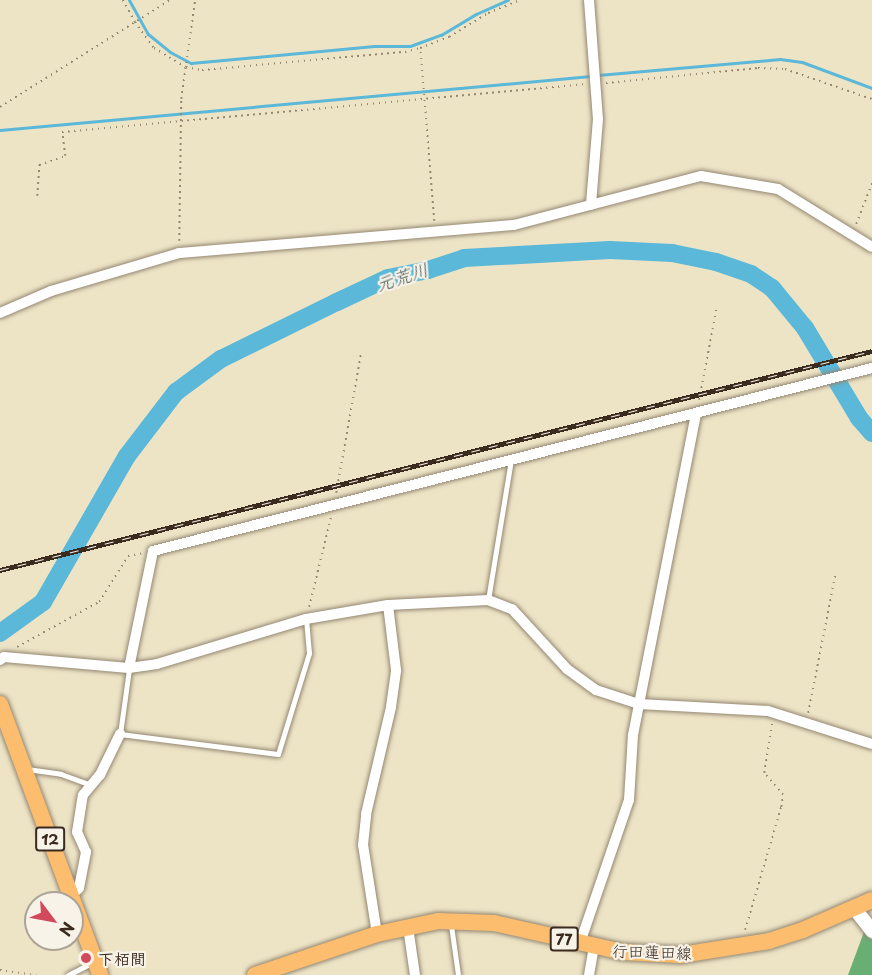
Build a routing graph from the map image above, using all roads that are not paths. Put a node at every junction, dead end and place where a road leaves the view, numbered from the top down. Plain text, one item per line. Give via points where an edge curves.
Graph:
1 (589, 0) edge
2 (591, 205) junction
3 (872, 248) edge
4 (0, 313) edge
5 (872, 368) edge
6 (696, 414) junction
7 (511, 460) junction
8 (488, 600) junction
9 (388, 605) junction
10 (306, 620) junction
11 (2, 658) edge
12 (129, 668) junction
13 (0, 704) edge
14 (639, 704) junction
15 (120, 734) junction
16 (872, 744) edge
17 (24, 768) junction
18 (92, 784) junction
19 (69, 891) edge
20 (77, 891) edge
21 (872, 900) edge
22 (855, 909) junction
23 (451, 921) junction
24 (408, 927) junction
25 (872, 931) edge
26 (84, 932) edge
27 (377, 934) junction
28 (587, 945) junction
29 (97, 968) edge
30 (68, 975) edge
31 (255, 975) edge
32 (415, 975) edge
33 (458, 975) edge
34 (589, 975) edge

1 - 2 street via 598,119
2 - 3 street via 701,176 778,189
2 - 4 street via 514,225 179,253 51,291
5 - 6 street
6 - 7 street
6 - 14 street
7 - 8 lane
7 - 12 street via 153,551
8 - 9 street
8 - 14 street via 512,609 567,669 596,690
9 - 10 street
9 - 27 street via 396,670 363,845
10 - 12 street via 157,664
10 - 15 lane via 309,653 278,754
11 - 12 street
12 - 15 lane
13 - 17 main road, 12
14 - 16 street via 774,713
14 - 28 street via 629,800
15 - 18 street
17 - 18 lane
17 - 19 main road, 12
18 - 20 street via 83,795 77,832 86,852
21 - 22 main road, 行田蓮田線 / 77
22 - 25 street
22 - 28 main road, 行田蓮田線 / 77 via 803,930 740,947 681,955 623,952
23 - 24 main road, 行田蓮田線 / 77
23 - 28 main road, 行田蓮田線 / 77 via 494,923
23 - 33 lane
24 - 27 main road, 行田蓮田線 / 77
24 - 32 street
26 - 29 main road, 12
27 - 31 main road, 行田蓮田線 / 77
28 - 34 street
29 - 30 lane

